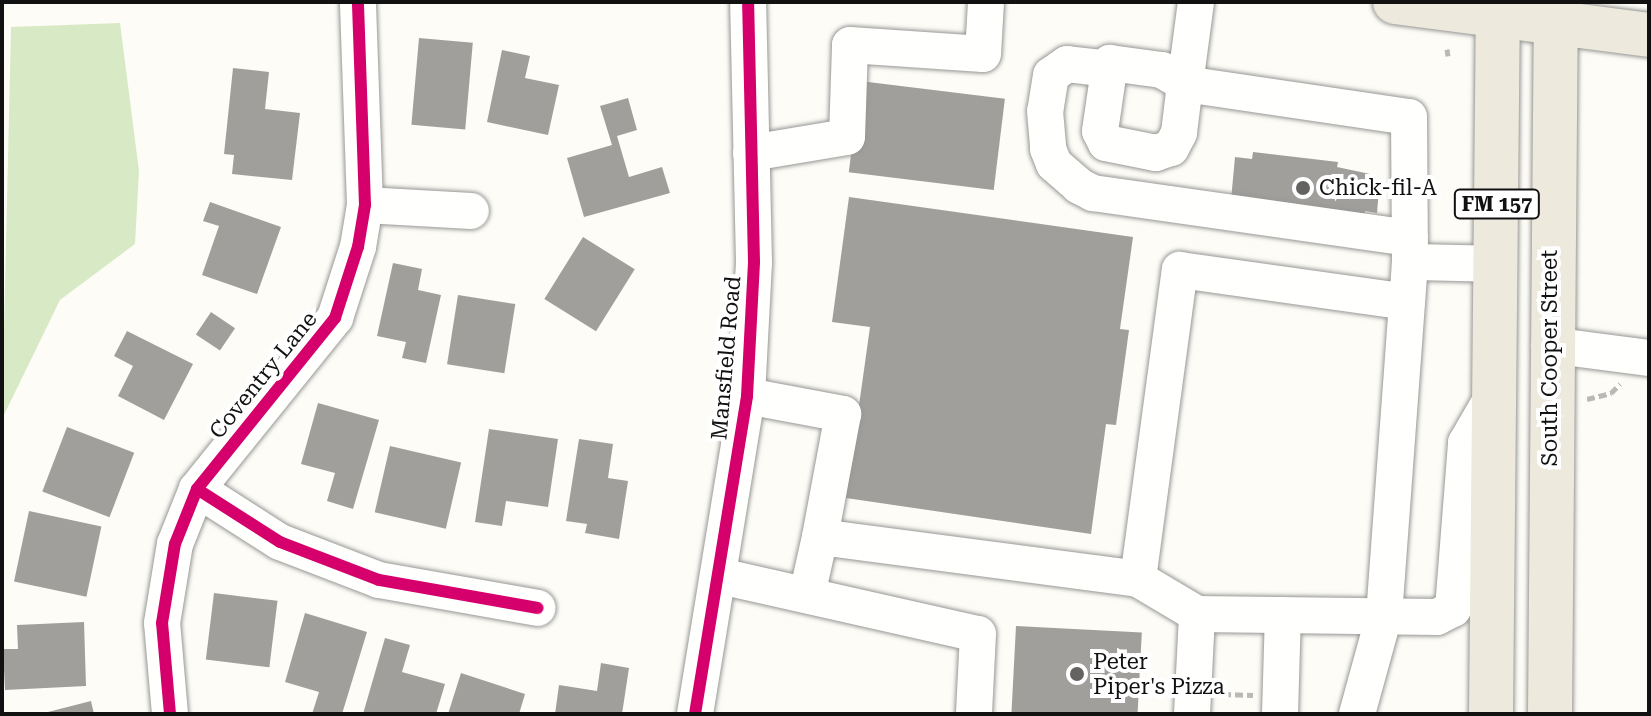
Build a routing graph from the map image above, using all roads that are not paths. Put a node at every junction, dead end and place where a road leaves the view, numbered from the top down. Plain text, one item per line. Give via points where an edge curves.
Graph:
1 (358, 2) edge
2 (748, 2) edge
3 (986, 2) edge
4 (1196, 2) edge
5 (1395, 2) edge
6 (1498, 9) edge
7 (1555, 12) edge
8 (1649, 35) edge
9 (1110, 69) junction
10 (1185, 84) junction
11 (751, 153) junction
12 (365, 205) junction
13 (471, 211) dead end
14 (1410, 250) junction
15 (1496, 264) junction
16 (1407, 302) junction
17 (1549, 345) junction
18 (1639, 369) edge
19 (1496, 391) junction
20 (747, 396) junction
21 (197, 489) junction
22 (820, 537) junction
23 (720, 576) junction
24 (1138, 579) junction
25 (807, 595) junction
26 (538, 608) dead end
27 (1197, 614) junction
28 (1283, 615) junction
29 (1384, 616) junction
30 (170, 714) edge
31 (695, 714) edge
32 (974, 714) edge
33 (1192, 714) edge
34 (1280, 714) edge
35 (1357, 714) edge
36 (1491, 714) edge
37 (1550, 714) edge

1 - 12 street, Coventry Lane
2 - 11 street, Mansfield Road
3 - 11 street via 983,54 850,45 847,137
4 - 10 street
5 - 6 main road
6 - 7 main road
6 - 15 main road, FM 157
7 - 8 main road
7 - 17 main road, South Cooper Street / FM 157
9 - 10 street via 1110,63 1162,70
9 - 10 street via 1100,131 1106,143 1121,149 1156,153 1171,148 1179,133
9 - 14 street via 1060,66 1051,75 1045,111 1045,139 1054,164 1093,193
10 - 14 street via 1409,117
11 - 20 street, Mansfield Road via 754,262
12 - 13 street
12 - 21 street, Coventry Lane via 335,318
14 - 15 street
14 - 16 street
15 - 19 main road, FM 157
16 - 24 street via 1180,270
16 - 29 street
17 - 18 street
17 - 37 main road, South Cooper Street / FM 157
19 - 29 street via 1466,443 1453,609 1437,617
19 - 36 main road, FM 157
20 - 22 street via 843,414
20 - 23 street, Mansfield Road
21 - 26 street via 280,542 379,580
21 - 30 street, Coventry Lane via 175,544 162,623
22 - 24 street
22 - 25 street
23 - 25 street
23 - 31 street, Mansfield Road
24 - 27 street
25 - 32 street via 978,634
27 - 28 street
27 - 33 street
28 - 29 street
28 - 34 street
29 - 35 street

